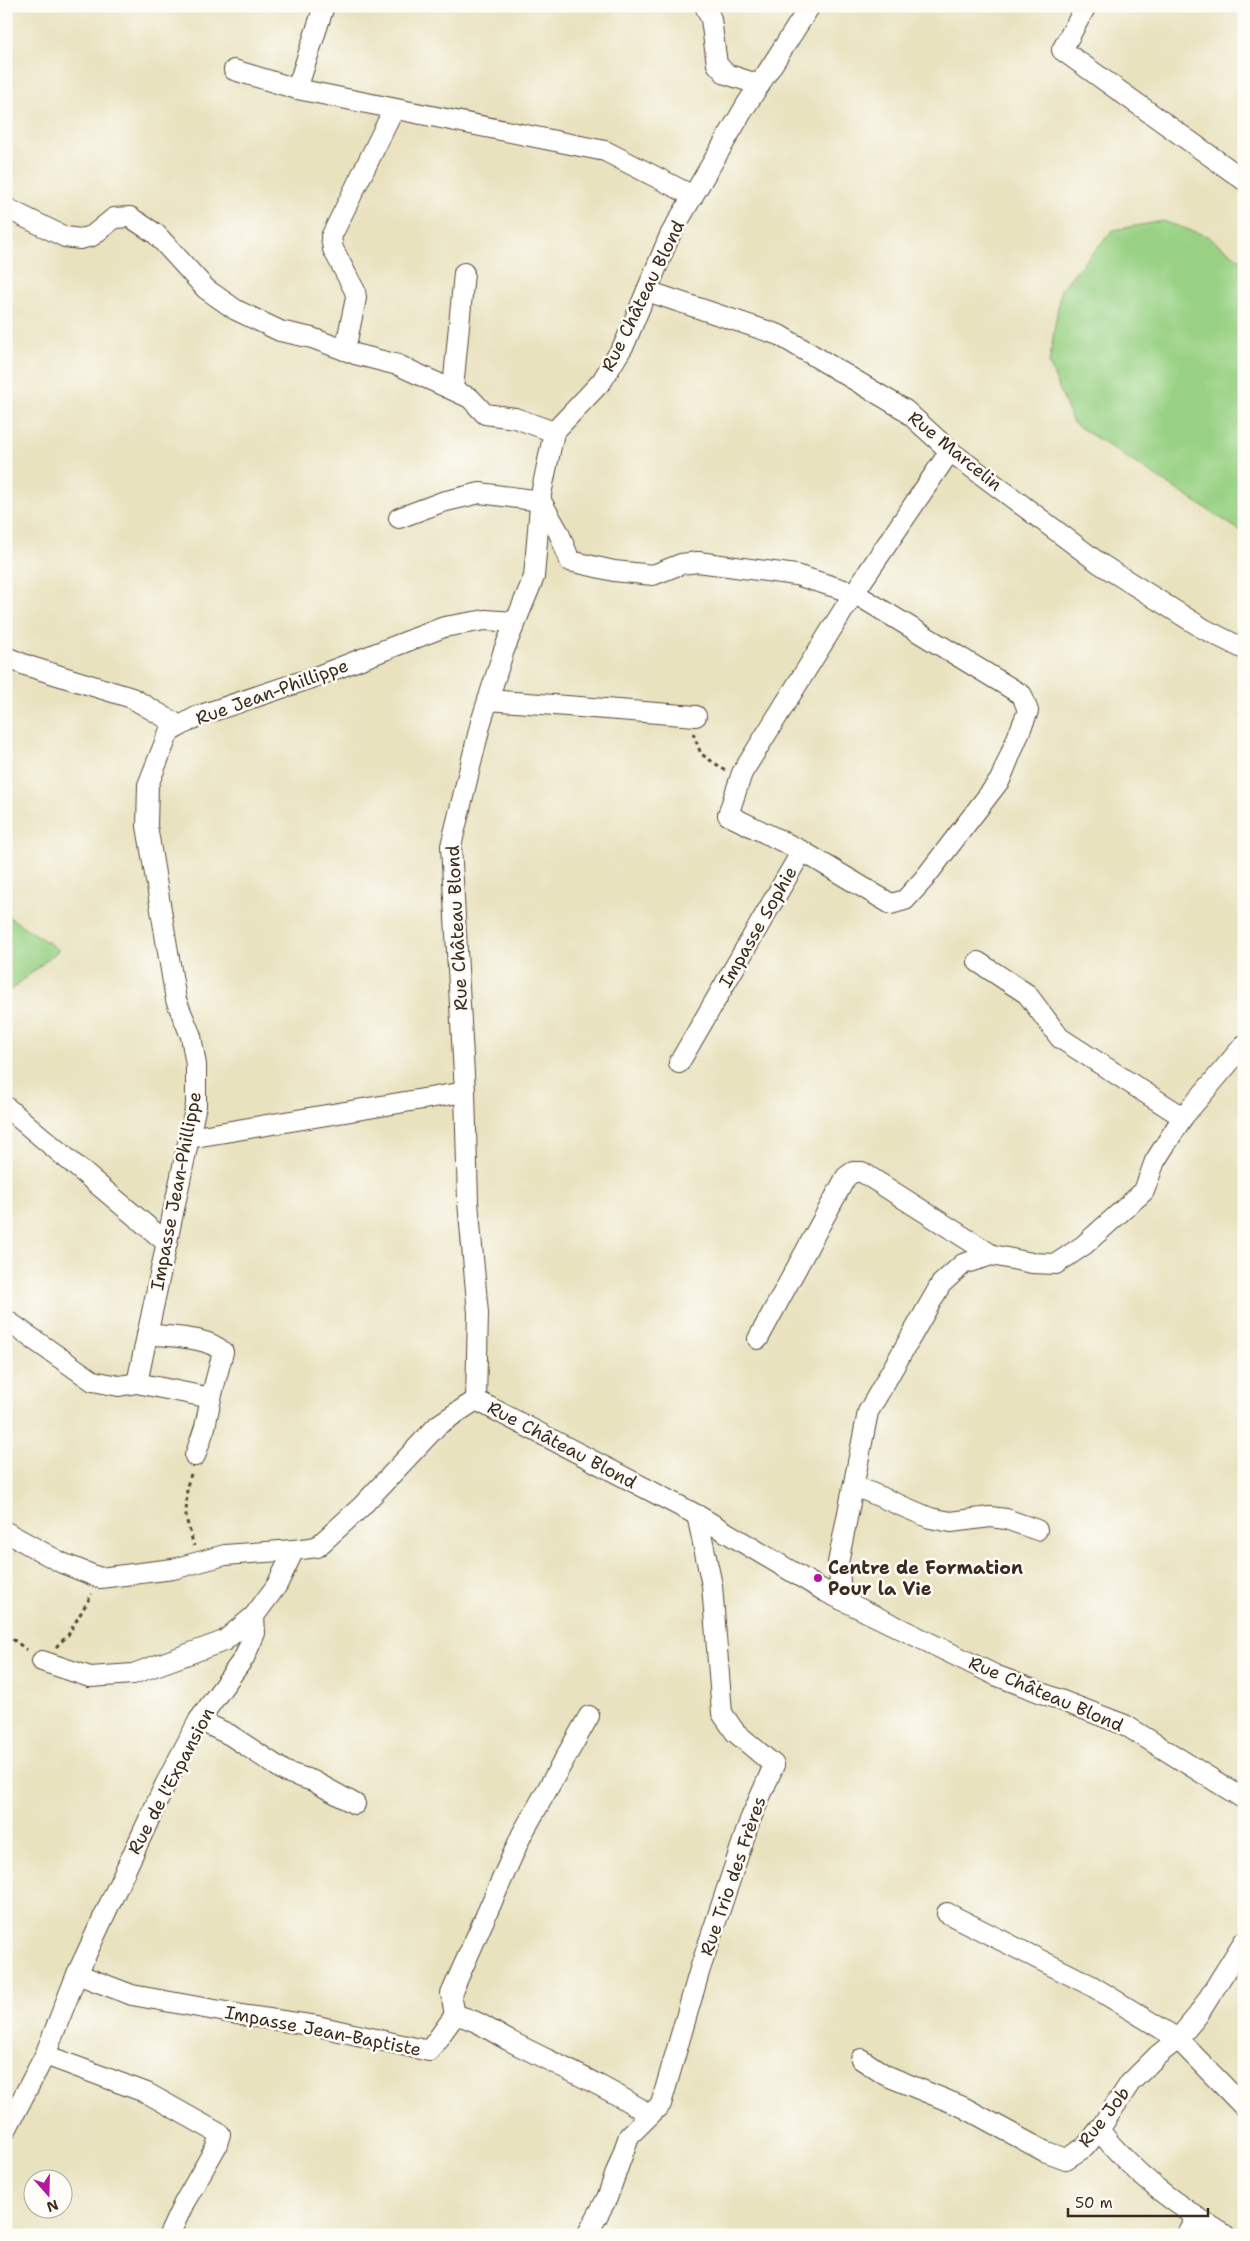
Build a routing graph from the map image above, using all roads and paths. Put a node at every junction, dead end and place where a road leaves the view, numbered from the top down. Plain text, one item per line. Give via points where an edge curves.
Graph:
1 (324, 6) edge
2 (705, 6) edge
3 (810, 6) edge
4 (1086, 6) edge
5 (234, 70) dead end
6 (760, 85) junction
7 (297, 89) junction
8 (394, 110) junction
9 (1244, 180) edge
10 (693, 196) junction
11 (6, 208) edge
12 (464, 273) dead end
13 (647, 291) junction
14 (345, 350) junction
15 (453, 389) junction
16 (554, 432) junction
17 (950, 451) junction
18 (541, 501) junction
19 (399, 518) dead end
20 (854, 593) junction
21 (516, 622) junction
22 (1244, 649) edge
23 (6, 657) edge
24 (488, 700) junction
25 (692, 716) joint
26 (180, 726) junction
27 (740, 780) junction
28 (802, 851) junction
29 (978, 962) dead end
30 (1244, 1045) edge
31 (679, 1063) dead end
32 (465, 1092) junction
33 (6, 1107) edge
34 (1183, 1117) junction
35 (189, 1138) junction
36 (167, 1243) junction
37 (992, 1255) junction
38 (6, 1320) edge
39 (147, 1334) junction
40 (758, 1339) dead end
41 (137, 1383) junction
42 (211, 1398) junction
43 (476, 1400) junction
44 (195, 1456) joint
45 (855, 1486) junction
46 (697, 1515) junction
47 (1036, 1530) dead end
48 (6, 1532) edge
49 (294, 1550) junction
50 (196, 1562) junction
51 (100, 1578) junction
52 (842, 1600) junction
53 (254, 1616) junction
54 (6, 1634) edge
55 (42, 1661) junction
56 (589, 1716) dead end
57 (199, 1720) junction
58 (1244, 1799) edge
59 (355, 1804) dead end
60 (947, 1913) dead end
61 (1244, 1941) edge
62 (77, 1974) junction
63 (455, 2015) junction
64 (1178, 2039) junction
65 (45, 2055) junction
66 (861, 2059) dead end
67 (1244, 2107) edge
68 (650, 2115) junction
69 (6, 2130) edge
70 (1099, 2130) junction
71 (1197, 2217) junction
72 (169, 2235) edge
73 (587, 2235) edge
74 (1187, 2235) edge
75 (1225, 2235) edge

1 - 7 street
2 - 6 street via 711,19 717,64 726,74
3 - 6 street, Rue Château Blond
4 - 9 street via 1062,50
5 - 7 street
6 - 10 street, Rue Château Blond
7 - 8 street
8 - 10 street via 606,151
8 - 14 street via 331,237 333,249 356,298
10 - 13 street, Rue Château Blond via 670,235
11 - 14 street via 65,237 80,239 92,236 114,218 130,217 156,234 206,289 236,310 280,331
12 - 15 street
13 - 16 street, Rue Château Blond via 625,343 602,381
13 - 17 street, Rue Marcelin via 779,335 905,410
14 - 15 street via 398,365
15 - 16 street via 470,398 485,414 515,418
16 - 18 street, Rue Château Blond
17 - 20 street, Impasse Sophie
17 - 22 street, Rue Marcelin via 1099,563
18 - 19 street via 480,493 442,502
18 - 20 street via 570,561 614,571 653,575 681,564 698,562 796,575
18 - 21 street, Rue Château Blond via 534,577
20 - 27 street, Impasse Sophie
20 - 28 street via 1022,695 1028,711 1000,780 905,900 891,904
21 - 24 street, Rue Château Blond
21 - 26 street, Rue Jean-Phillippe via 485,620 444,627 198,716
23 - 26 street, Rue Jean-Phillippe via 132,698
24 - 25 street
24 - 32 street, Rue Château Blond via 451,846
25 - 27 path via 701,754
26 - 35 street, Impasse Jean-Phillippe via 169,732 148,785 146,826 176,1000 191,1036 196,1065 196,1105
27 - 28 street, Impasse Sophie via 728,816
28 - 31 street, Impasse Sophie
29 - 34 street via 1027,994 1060,1038
30 - 34 street
32 - 35 street
32 - 43 street, Rue Château Blond via 468,1202 478,1313
33 - 36 street
34 - 37 street via 1156,1161 1144,1191 1084,1245 1056,1264
35 - 36 street, Impasse Jean-Phillippe
36 - 39 street, Impasse Jean-Phillippe
37 - 40 street via 888,1187 862,1172 853,1172 846,1178
37 - 45 street via 963,1264 941,1284 868,1412
38 - 41 street via 93,1381 119,1386
39 - 41 street, Impasse Jean-Phillippe
39 - 42 street via 216,1345 223,1352
41 - 42 street
42 - 44 street
43 - 46 street, Rue Château Blond
43 - 49 street via 438,1425 361,1507 317,1546
44 - 50 path via 187,1486 186,1518
45 - 47 street via 930,1518 950,1522 990,1517
45 - 52 street via 838,1563
46 - 52 street, Rue Château Blond
46 - 68 street, Rue Trio des Frères via 712,1585 722,1713 735,1732 774,1764 750,1820 703,1960 661,2104
48 - 51 street via 62,1564
49 - 50 street via 225,1555
49 - 53 street via 277,1585
50 - 51 street via 172,1569
51 - 55 path via 68,1635
52 - 58 street, Rue Château Blond via 995,1675 1124,1725
53 - 55 street via 224,1641 133,1674 90,1677
53 - 57 street, Rue de l'Expansion via 255,1633 244,1658
54 - 55 path
56 - 63 street via 522,1834 451,1994
57 - 59 street via 230,1735 286,1772 312,1781
57 - 62 street, Rue de l'Expansion via 165,1785
60 - 64 street via 1092,1986
61 - 64 street, Rue Job via 1198,2015
62 - 63 street, Impasse Jean-Baptiste via 132,1995 317,2026 429,2051
62 - 65 street, Rue de l'Expansion
63 - 68 street via 471,2017 619,2094
64 - 67 street
64 - 70 street, Rue Job via 1130,2083
65 - 69 street, Rue de l'Expansion
65 - 72 street via 147,2093 220,2134
66 - 70 street, Rue Job via 885,2075 963,2107 1044,2151 1066,2159 1085,2147
68 - 73 street, Rue Trio des Frères via 629,2136 607,2198
70 - 71 street via 1118,2155 1149,2184
71 - 74 street
71 - 75 street

